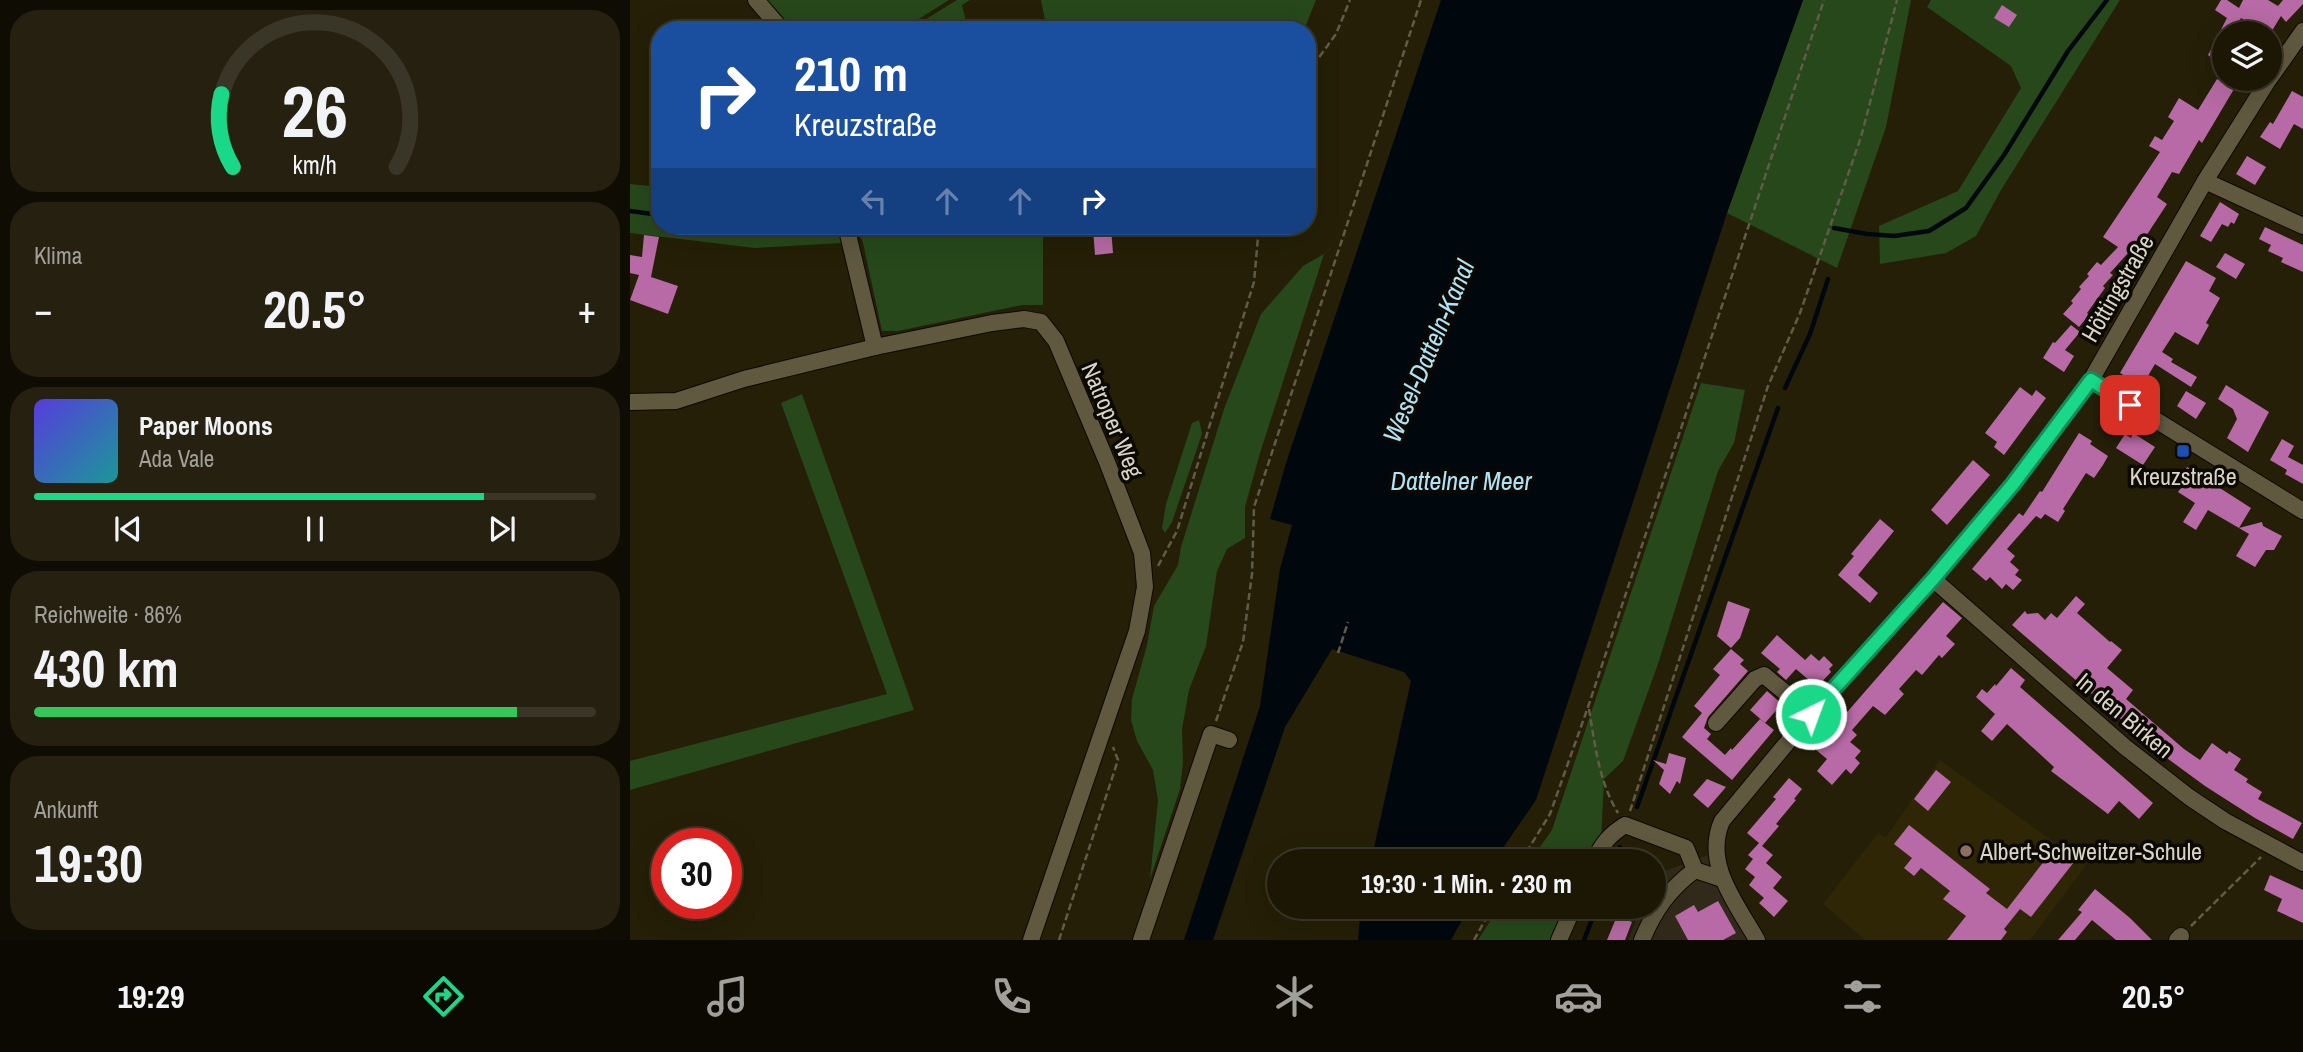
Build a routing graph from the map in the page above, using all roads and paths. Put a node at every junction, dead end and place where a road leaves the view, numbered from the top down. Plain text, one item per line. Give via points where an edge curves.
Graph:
1 (756, 0) edge
2 (1350, 0) edge
3 (1422, 0) edge
4 (1824, 0) edge
5 (1897, 0) edge
6 (774, 21) edge
7 (2303, 32) edge
8 (2282, 60) edge
9 (1316, 62) edge
10 (2261, 91) edge
11 (2205, 181) junction
12 (2303, 226) edge
13 (848, 235) edge
14 (1258, 235) edge
15 (874, 347) junction
16 (2091, 380) junction
17 (630, 402) edge
18 (2303, 511) edge
19 (1933, 579) junction
20 (1145, 587) junction
21 (1348, 622) dead end
22 (1338, 653) dead end
23 (1588, 707) junction
24 (1811, 714) junction
25 (1716, 723) dead end
26 (1211, 733) junction
27 (1229, 740) dead end
28 (1113, 747) dead end
29 (1625, 825) junction
30 (2270, 846) junction
31 (1528, 849) edge
32 (1599, 849) edge
33 (2303, 863) edge
34 (1695, 870) junction
35 (1722, 879) junction
36 (1486, 919) edge
37 (1568, 919) edge
38 (2179, 938) edge
39 (1031, 940) edge
40 (1059, 940) edge
41 (1141, 940) edge
42 (1474, 940) edge
43 (1559, 940) edge
44 (1642, 940) edge
45 (1757, 940) edge

1 - 6 street
2 - 9 path via 1336,34
3 - 26 path via 1254,507 1243,642
4 - 23 path
5 - 29 path via 1861,137 1800,313 1768,386
7 - 8 street, Höttingstraße
10 - 11 street, Höttingstraße
11 - 12 street
11 - 16 street, Höttingstraße
13 - 15 street
14 - 20 path via 1254,282 1177,531
15 - 17 street, Natroper Weg via 676,401
15 - 20 street, Natroper Weg via 992,323 1041,322 1056,341 1107,462 1142,553
16 - 18 street
16 - 19 street, Höttingstraße via 2013,484
19 - 24 street, Höttingstraße
19 - 30 street, In den Birken via 2125,747 2189,797
20 - 39 street, Natroper Weg via 1137,631
21 - 22 path
23 - 29 path via 1609,798
23 - 31 path via 1550,814
24 - 25 street via 1764,675 1755,679
24 - 35 street, Höttingstraße via 1722,821 1716,835 1716,859
26 - 27 street
26 - 41 street
28 - 40 path via 1118,760
29 - 32 street
29 - 34 street via 1686,848
30 - 33 street, In den Birken
30 - 38 path
34 - 35 street
34 - 44 street via 1676,884 1652,916
35 - 45 street, Höttingstraße
36 - 42 path
37 - 43 street

